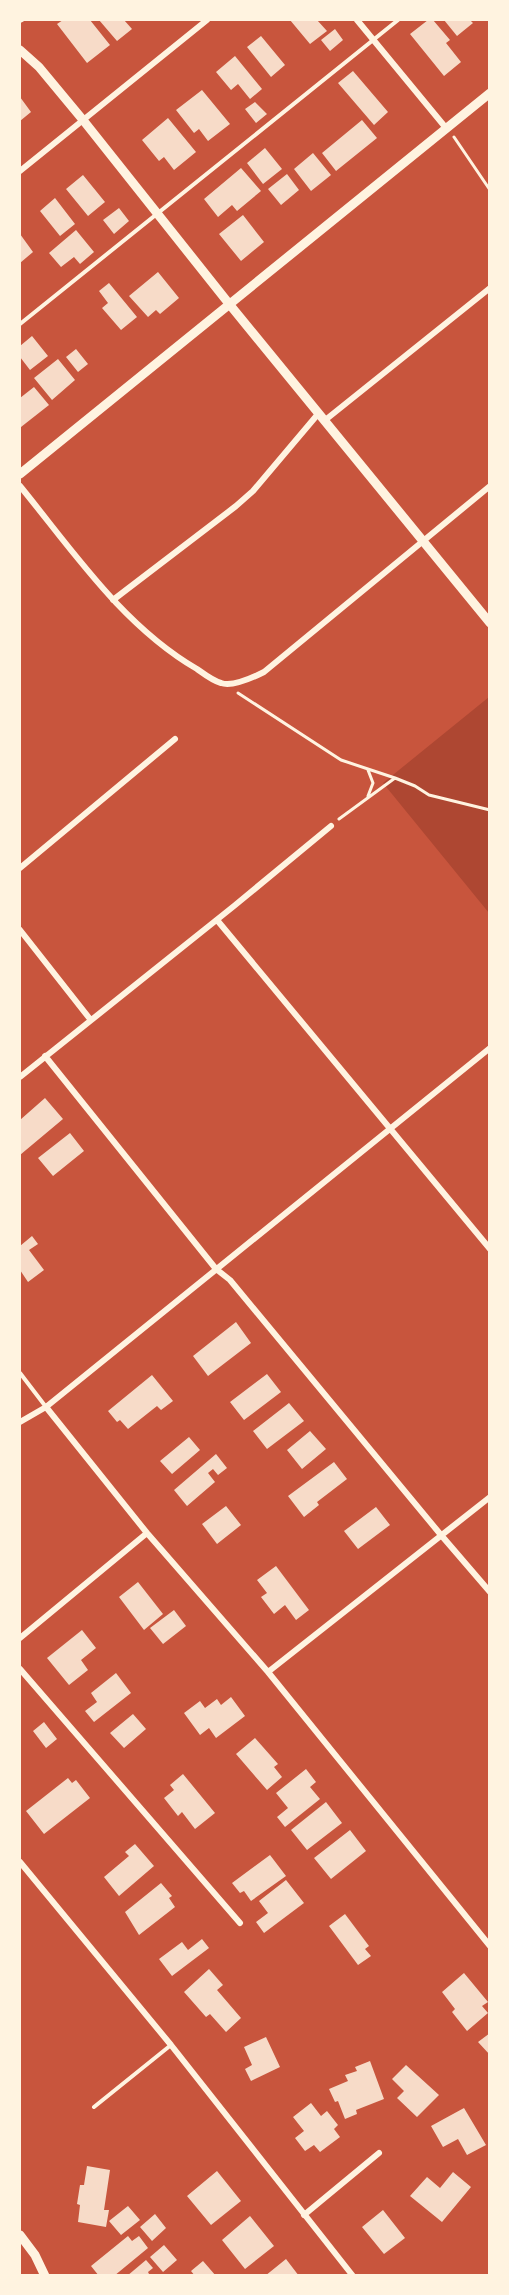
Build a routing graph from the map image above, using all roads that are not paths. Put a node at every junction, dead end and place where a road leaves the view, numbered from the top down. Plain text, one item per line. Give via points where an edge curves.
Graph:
1 (207, 20) edge
2 (357, 20) edge
3 (398, 20) edge
4 (374, 40) junction
5 (20, 50) edge
6 (489, 93) edge
7 (82, 120) junction
8 (446, 128) junction
9 (20, 171) edge
10 (158, 213) junction
11 (489, 288) edge
12 (230, 305) junction
13 (20, 324) edge
14 (321, 417) junction
15 (20, 474) edge
16 (20, 486) edge
17 (489, 486) edge
18 (423, 540) junction
19 (113, 600) junction
20 (489, 623) edge
21 (175, 739) dead end
22 (331, 826) road end
23 (20, 868) edge
24 (217, 920) junction
25 (20, 930) edge
26 (90, 1019) junction
27 (489, 1047) edge
28 (45, 1056) junction
29 (20, 1077) edge
30 (389, 1129) junction
31 (489, 1249) edge
32 (216, 1269) junction
33 (20, 1373) edge
34 (46, 1407) junction
35 (20, 1422) edge
36 (489, 1497) edge
37 (147, 1533) junction
38 (441, 1536) junction
39 (489, 1592) edge
40 (20, 1638) edge
41 (20, 1669) edge
42 (268, 1672) junction
43 (20, 1862) edge
44 (240, 1923) dead end
45 (489, 1946) edge
46 (171, 2045) junction
47 (94, 2107) dead end
48 (379, 2153) dead end
49 (304, 2215) junction
50 (20, 2235) edge
51 (45, 2276) edge
52 (353, 2276) edge

1 - 7 street
2 - 4 street
3 - 4 lane
4 - 8 street
4 - 10 lane
5 - 7 street via 39,66
6 - 8 street
7 - 9 street
7 - 10 street
8 - 12 street
10 - 12 street
10 - 13 lane
11 - 14 street
12 - 14 street
12 - 15 street
14 - 18 street
14 - 19 street via 236,506
16 - 19 street
17 - 18 street
18 - 19 street via 264,672 249,680 222,684 176,657
18 - 20 street
21 - 23 street
22 - 24 street
24 - 26 street
24 - 30 street
25 - 26 street
26 - 28 street
27 - 30 street
28 - 29 street
28 - 32 street
30 - 31 street
30 - 32 street
32 - 34 street
32 - 38 street via 230,1280
33 - 34 lane
34 - 35 street
34 - 37 street
36 - 38 street
37 - 40 street
37 - 42 street
38 - 39 street
38 - 42 street
41 - 44 street
42 - 45 street
43 - 46 street
46 - 47 lane
46 - 49 street
48 - 49 street
49 - 52 street
50 - 51 street

